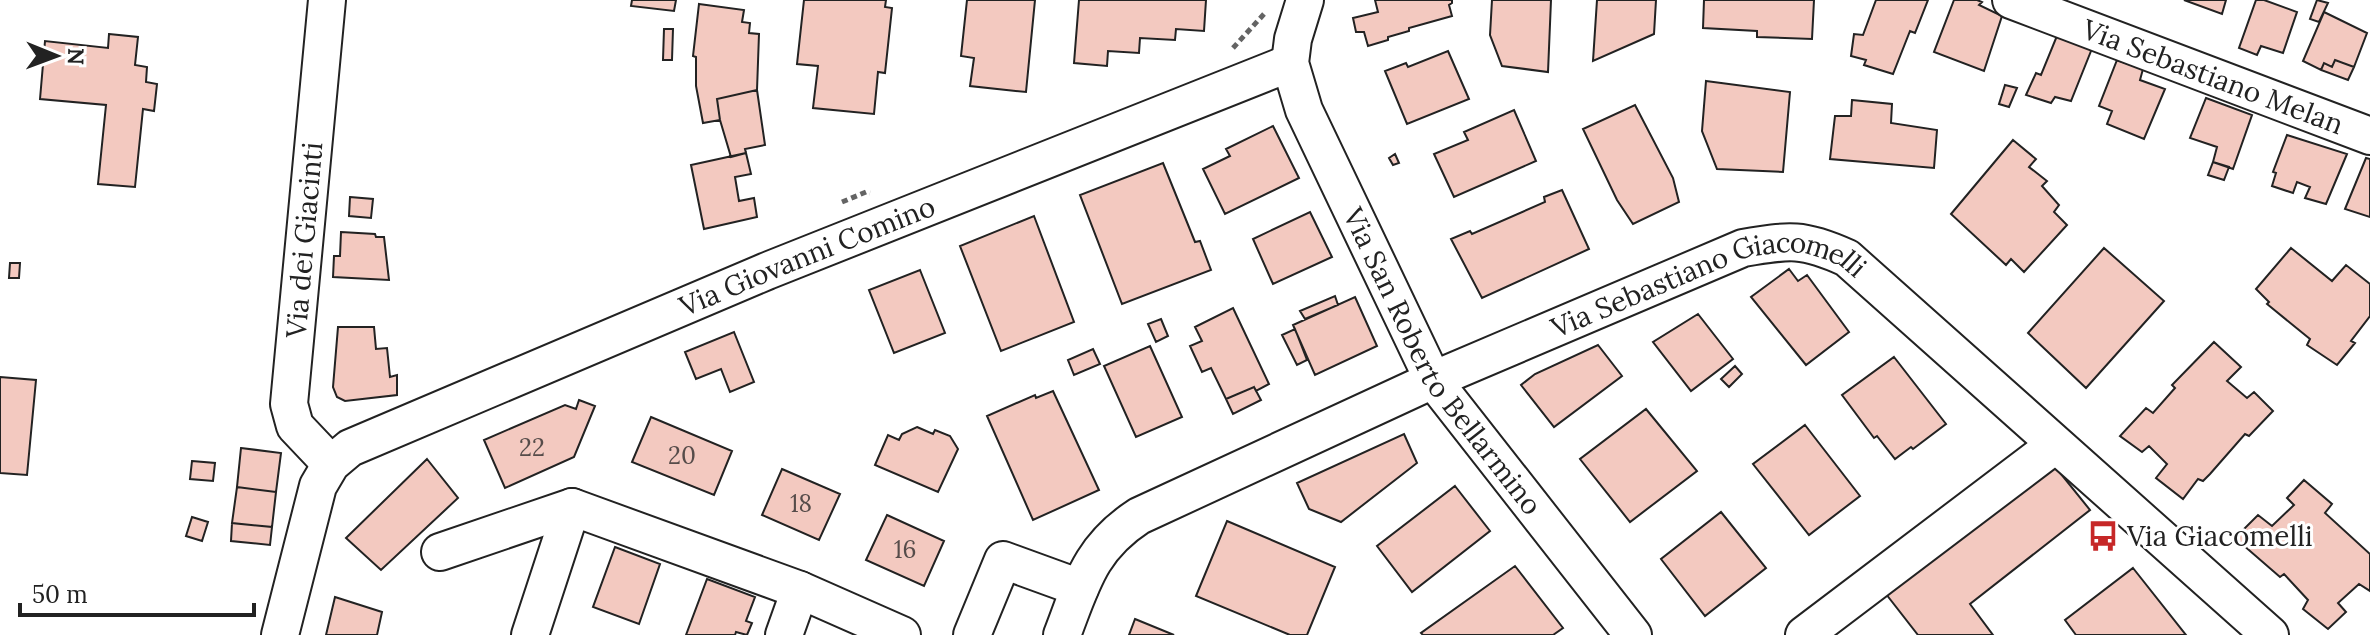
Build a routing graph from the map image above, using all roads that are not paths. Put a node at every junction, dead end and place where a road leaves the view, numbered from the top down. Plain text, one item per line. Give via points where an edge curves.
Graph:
1 (327, 0) edge
2 (1305, 0) edge
3 (2011, 0) edge
4 (1290, 63) junction
5 (2370, 136) edge
6 (1433, 380) junction
7 (2055, 445) junction
8 (331, 464) junction
9 (572, 507) junction
10 (440, 552) dead end
11 (1080, 588) junction
12 (800, 590) junction
13 (280, 635) edge
14 (530, 635) edge
15 (784, 635) edge
16 (902, 635) edge
17 (972, 635) edge
18 (1062, 635) edge
19 (1633, 635) edge
20 (1804, 635) edge
21 (2270, 635) edge

1 - 8 street, Via dei Giacinti via 289,404 295,426
2 - 4 street
3 - 5 street, Via Sebastiano Melan
4 - 6 street, Via San Roberto Bellarmino via 1304,110
4 - 8 street, Via Giovanni Comino via 767,271 350,448
6 - 7 street, Via Sebastiano Giacomelli via 1743,248 1813,243 1847,258
6 - 11 street, Via Sebastiano Giacomelli via 1139,516 1115,532
6 - 19 street, Via San Roberto Bellarmino
7 - 20 street
7 - 21 street, Via Sebastiano Giacomelli
8 - 13 street via 318,486
9 - 10 street
9 - 12 street
9 - 14 street
11 - 17 street via 1003,560
11 - 18 street, Via Sebastiano Giacomelli
12 - 15 street
12 - 16 street

